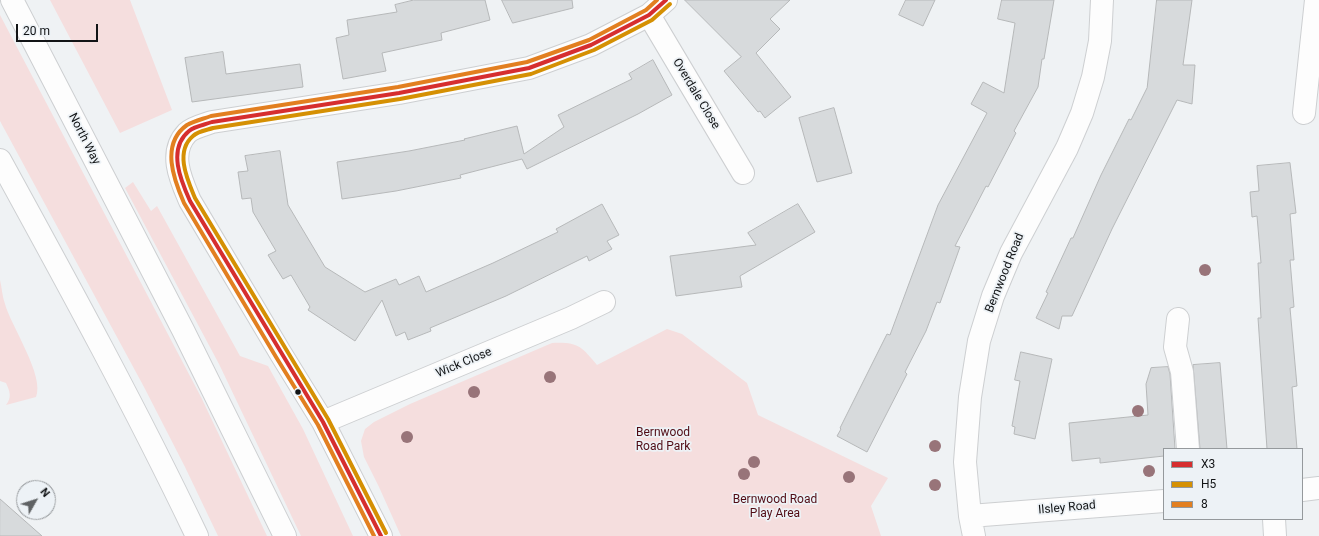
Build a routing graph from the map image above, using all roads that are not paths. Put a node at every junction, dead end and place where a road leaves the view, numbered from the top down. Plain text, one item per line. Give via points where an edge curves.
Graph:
1 (12, 0) edge
2 (666, 0) edge
3 (1102, 0) edge
4 (1316, 0) edge
5 (649, 15) junction
6 (1304, 112) dead end
7 (0, 160) edge
8 (743, 173) dead end
9 (604, 302) dead end
10 (1178, 319) dead end
11 (323, 422) junction
12 (1188, 448) edge
13 (1319, 488) edge
14 (1303, 490) edge
15 (1163, 501) edge
16 (1274, 520) edge
17 (972, 526) edge
18 (197, 536) edge
19 (285, 536) edge
20 (381, 536) edge
21 (1276, 536) edge

1 - 19 main road, North Way via 183,330
2 - 5 main road
3 - 17 main road, Bernwood Road via 1093,77 1082,112 1067,148 1011,253 979,341 970,397 965,462
4 - 6 main road
5 - 8 main road, Overdale Close
5 - 11 main road via 591,45 529,68 399,93 212,122 187,133 179,145 176,160 190,201
7 - 18 main road via 114,369 162,461
9 - 11 main road, Wick Close
10 - 12 main road via 1175,347 1182,372
11 - 20 main road
13 - 14 main road
15 - 17 main road, Ilsley Road
16 - 21 main road

